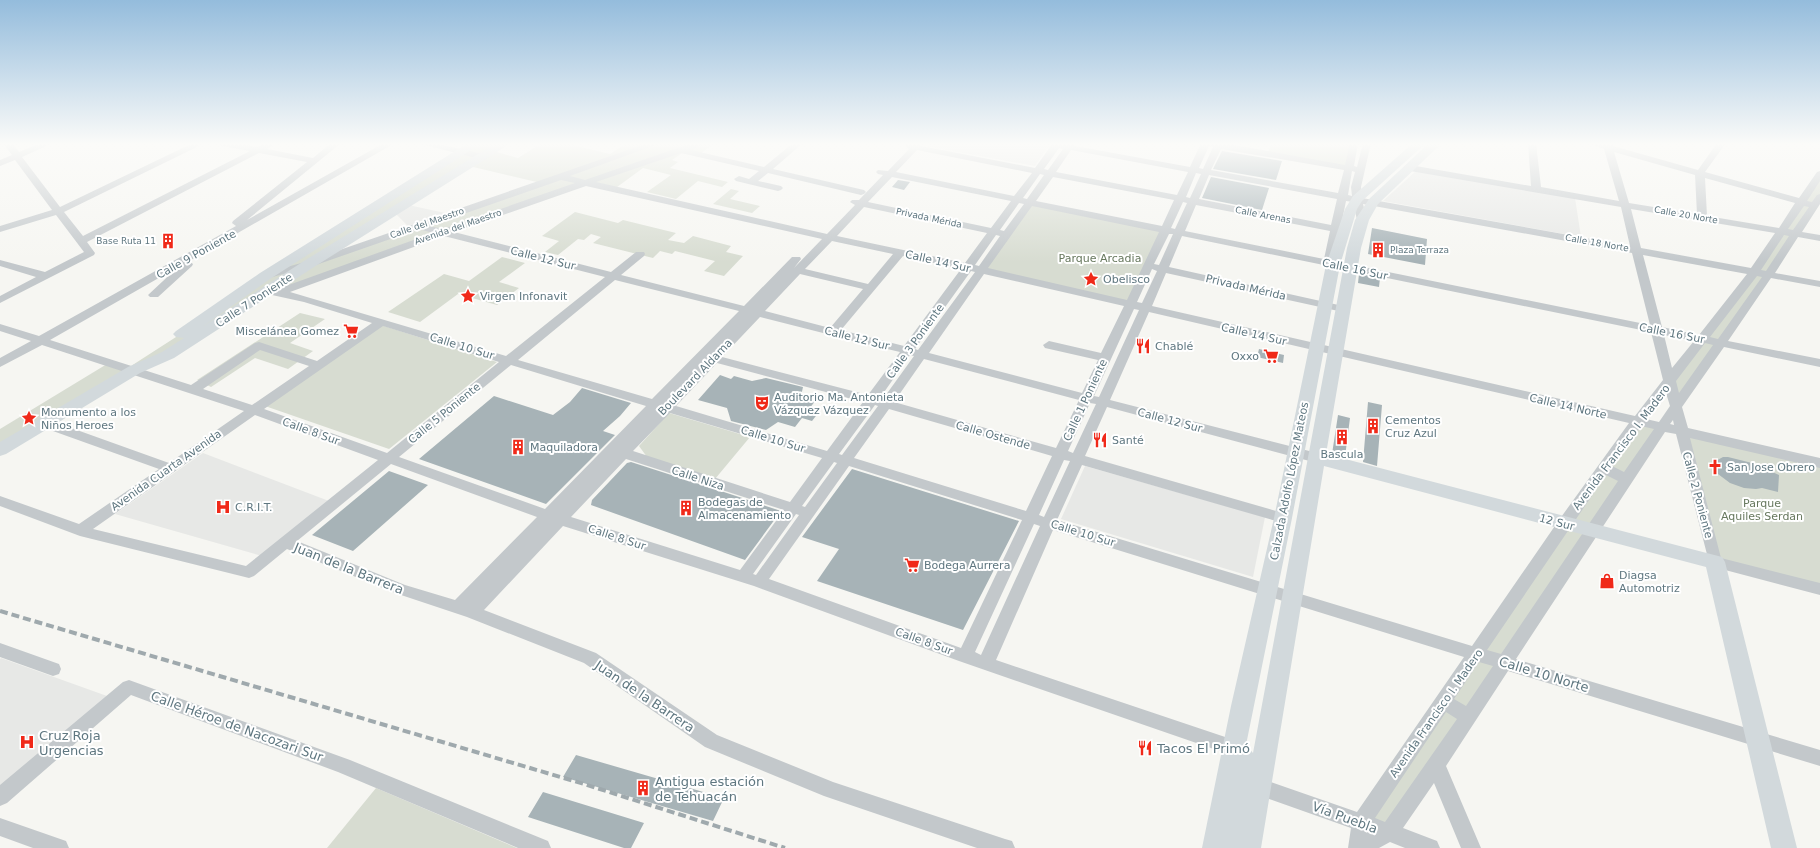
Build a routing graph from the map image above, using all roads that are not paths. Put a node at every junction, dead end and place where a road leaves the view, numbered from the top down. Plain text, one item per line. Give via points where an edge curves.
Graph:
1 (38, 183) edge
2 (118, 183) edge
3 (195, 183) edge
4 (288, 183) edge
5 (321, 183) edge
6 (413, 183) edge
7 (442, 183) edge
8 (542, 183) edge
9 (584, 183) joint
10 (754, 183) edge
11 (806, 183) edge
12 (875, 183) edge
13 (932, 183) edge
14 (1034, 183) edge
15 (1039, 183) edge
16 (1097, 183) edge
17 (1187, 183) edge
18 (1201, 183) edge
19 (1263, 183) edge
20 (1353, 183) edge
21 (1357, 183) edge
22 (1377, 183) edge
23 (1386, 183) edge
24 (1497, 183) edge
25 (1535, 183) edge
26 (1619, 183) edge
27 (1701, 183) edge
28 (1750, 183) edge
29 (1818, 183) edge
30 (778, 188) dead end
31 (1536, 189) junction
32 (858, 199) junction
33 (1180, 199) junction
34 (1813, 199) edge
35 (1017, 200) junction
36 (1358, 200) junction
37 (1193, 201) junction
38 (1029, 203) junction
39 (1625, 204) junction
40 (59, 211) junction
41 (1702, 218) junction
42 (418, 226) junction
43 (0, 229) edge
44 (1336, 229) junction
45 (1781, 230) junction
46 (1165, 231) junction
47 (994, 232) junction
48 (443, 233) junction
49 (1179, 234) junction
50 (1795, 234) junction
51 (1007, 235) junction
52 (825, 236) junction
53 (1820, 238) edge
54 (81, 241) junction
55 (205, 248) junction
56 (1637, 250) junction
57 (900, 253) junction
58 (640, 254) dead end
59 (0, 263) edge
60 (310, 264) junction
61 (1330, 264) junction
62 (1148, 266) junction
63 (968, 268) junction
64 (1351, 268) junction
65 (1162, 269) junction
66 (797, 270) junction
67 (1755, 270) junction
68 (982, 271) junction
69 (1769, 274) junction
70 (46, 276) junction
71 (265, 276) junction
72 (613, 276) junction
73 (1820, 284) edge
74 (871, 288) junction
75 (277, 292) junction
76 (154, 295) dead end
77 (0, 300) edge
78 (222, 305) junction
79 (1130, 305) junction
80 (1324, 305) junction
81 (240, 308) junction
82 (1146, 309) junction
83 (1343, 309) junction
84 (751, 311) junction
85 (381, 322) junction
86 (0, 327) edge
87 (1657, 330) junction
88 (832, 332) junction
89 (1703, 339) junction
90 (42, 340) junction
91 (1720, 344) junction
92 (1050, 345) dead end
93 (1316, 348) junction
94 (908, 351) junction
95 (1334, 352) junction
96 (922, 355) junction
97 (708, 357) junction
98 (1105, 358) junction
99 (509, 361) junction
100 (0, 363) edge
101 (1820, 363) edge
102 (319, 365) junction
103 (131, 369) junction
104 (1669, 382) junction
105 (193, 390) junction
106 (1086, 398) junction
107 (872, 400) junction
108 (1104, 402) junction
109 (887, 404) junction
110 (660, 406) junction
111 (1676, 408) junction
112 (253, 410) junction
113 (44, 422) junction
114 (1637, 422) junction
115 (1661, 428) junction
116 (1681, 432) junction
117 (0, 450) edge
118 (617, 451) junction
119 (1295, 453) junction
120 (1060, 454) junction
121 (832, 456) junction
122 (1317, 458) junction
123 (388, 459) junction
124 (1078, 459) junction
125 (847, 461) junction
126 (1820, 463) edge
127 (170, 468) junction
128 (1604, 468) junction
129 (1626, 479) junction
130 (0, 501) edge
131 (794, 509) junction
132 (809, 513) junction
133 (554, 517) junction
134 (1030, 517) junction
135 (1283, 518) junction
136 (1049, 523) junction
137 (1564, 524) junction
138 (1592, 530) junction
139 (80, 531) junction
140 (285, 542) junction
141 (1715, 562) junction
142 (743, 577) junction
143 (759, 582) junction
144 (1820, 589) edge
145 (1268, 590) junction
146 (1292, 598) junction
147 (465, 610) junction
148 (1, 652) edge
149 (1476, 654) junction
150 (965, 656) junction
151 (1503, 662) junction
152 (986, 663) junction
153 (53, 669) dead end
154 (1443, 701) junction
155 (1468, 717) junction
156 (1757, 738) junction
157 (1234, 748) junction
158 (1820, 758) edge
159 (1436, 765) junction
160 (1259, 787) junction
161 (0, 797) edge
162 (1361, 822) junction
163 (0, 826) edge
164 (1389, 832) junction
165 (59, 848) edge
166 (541, 848) edge
167 (1005, 848) edge
168 (1215, 848) edge
169 (1234, 848) edge
170 (1248, 848) edge
171 (1358, 848) edge
172 (1361, 848) edge
173 (1430, 848) edge
174 (1471, 848) edge
175 (1784, 848) edge

1 - 40 street
2 - 40 street
3 - 54 street
4 - 55 street
5 - 55 street, Calle 9 Poniente
6 - 71 main road, Calle 7 Poniente
7 - 60 main road, Calle 7 Poniente
8 - 42 street, Calle del Maestro
9 - 48 street, Avenida del Maestro
9 - 52 street, Calle 14 Sur
10 - 30 street
11 - 32 street, Privada Mérida
12 - 32 street, Boulevard Aldama
13 - 35 street, Calle 16 Sur
14 - 35 street, Calle 3 Poniente
15 - 38 street
16 - 33 street, Calle Arenas
17 - 33 street, Calle 1 Poniente
18 - 37 street, Calle 1 Poniente
19 - 36 street, Calle 18 Norte
20 - 36 street
21 - 36 street
22 - 36 main road, Calzada Adolfo López Mateos
23 - 36 main road, Calzada Adolfo López Mateos
24 - 31 street, Calle 20 Norte
25 - 31 street
26 - 39 street, Calle 2 Poniente
27 - 41 street
28 - 34 street
29 - 34 street, Avenida Francisco I. Madero
31 - 39 street, Calle 20 Norte
32 - 47 street, Privada Mérida
32 - 52 street, Boulevard Aldama
33 - 37 street, Calle Arenas
33 - 46 street, Calle 1 Poniente
34 - 45 street, Avenida Francisco I. Madero
34 - 50 street, Avenida Francisco I. Madero
35 - 38 street, Calle 16 Sur
35 - 47 street, Calle 3 Poniente
36 - 44 street
36 - 56 street, Calle 18 Norte
36 - 61 main road, Calzada Adolfo López Mateos via 1351,209
36 - 64 main road, Calzada Adolfo López Mateos via 1362,220
37 - 44 street, Calle Arenas
37 - 49 street, Calle 1 Poniente
38 - 46 street, Calle 16 Sur
38 - 51 street
39 - 41 street, Calle 20 Norte
39 - 56 street, Calle 2 Poniente
40 - 43 street
40 - 54 street
41 - 45 street, Calle 20 Norte
42 - 48 street, Calle 12 Sur
42 - 60 street, Calle del Maestro
44 - 61 street
45 - 50 street, Calle 20 Norte
45 - 67 street, Avenida Francisco I. Madero
46 - 49 street, Calle 16 Sur
46 - 62 street, Calle 1 Poniente
47 - 51 street, Privada Mérida
47 - 63 street, Calle 3 Poniente
48 - 72 street, Calle 12 Sur
48 - 75 street, Avenida del Maestro
49 - 61 street, Calle 16 Sur
49 - 65 street, Calle 1 Poniente
50 - 53 street, Calle 20 Norte
50 - 69 street, Avenida Francisco I. Madero
51 - 68 street
52 - 57 street, Calle 14 Sur
52 - 66 street, Boulevard Aldama
52 - 84 street, Boulevard Aldama
54 - 70 street via 90,253
55 - 76 street
55 - 90 street, Calle 9 Poniente
56 - 67 street, Calle 18 Norte
56 - 87 street, Calle 2 Poniente
57 - 63 street, Calle 14 Sur
57 - 74 street
58 - 72 street, Calle 5 Poniente
59 - 70 street
60 - 71 street, Calle del Maestro
60 - 81 main road, Calle 7 Poniente
61 - 64 street, Calle 16 Sur
61 - 80 main road, Calzada Adolfo López Mateos
62 - 65 street, Privada Mérida
62 - 79 street, Calle 1 Poniente
63 - 68 street, Calle 14 Sur
63 - 94 street, Calle 3 Poniente
64 - 83 main road, Calzada Adolfo López Mateos
64 - 87 street, Calle 16 Sur
65 - 80 street, Privada Mérida
65 - 82 street, Calle 1 Poniente
66 - 74 street
66 - 84 street, Boulevard Aldama
67 - 69 street, Calle 18 Norte
67 - 89 street, Avenida Francisco I. Madero
68 - 79 street, Calle 14 Sur
68 - 96 street
69 - 73 street, Calle 18 Norte
69 - 91 street, Avenida Francisco I. Madero
70 - 77 street
71 - 78 main road, Calle 7 Poniente
72 - 84 street, Calle 12 Sur
72 - 99 street, Calle 5 Poniente
74 - 88 street
75 - 81 street, Avenida del Maestro
75 - 85 street, Calle 10 Sur
78 - 81 street via 226,309
78 - 103 main road, Calle 7 Poniente
79 - 82 street, Calle 14 Sur
79 - 98 street, Calle 1 Poniente
80 - 83 street, Privada Mérida
80 - 93 main road, Calzada Adolfo López Mateos
81 - 103 main road, Calle 7 Poniente via 168,356
82 - 93 street, Calle 14 Sur
82 - 108 street, Calle 1 Poniente
83 - 95 main road, Calzada Adolfo López Mateos
84 - 88 street, Calle 12 Sur
84 - 97 street, Boulevard Aldama
85 - 99 street, Calle 10 Sur
85 - 102 street, Avenida Cuarta Avenida
86 - 90 street, Calle 8 Sur
87 - 89 street, Calle 16 Sur
87 - 104 street, Calle 2 Poniente
88 - 94 street, Calle 12 Sur
89 - 91 street, Calle 16 Sur
89 - 104 street, Avenida Francisco I. Madero
90 - 100 street, Calle 9 Poniente
90 - 103 street, Calle 8 Sur
91 - 101 street, Calle 16 Sur
91 - 111 street, Avenida Francisco I. Madero
92 - 98 street
93 - 95 street, Calle 14 Norte
93 - 119 main road, Calzada Adolfo López Mateos
94 - 96 street, Calle 12 Sur
94 - 107 street, Calle 3 Poniente
95 - 114 street, Calle 14 Norte
95 - 122 main road, Calzada Adolfo López Mateos
96 - 106 street, Calle 12 Sur
96 - 109 street
97 - 107 street, Calle Ostende
97 - 110 street, Boulevard Aldama
98 - 106 street, Calle 1 Poniente
99 - 110 street, Calle 10 Sur
99 - 123 street, Calle 5 Poniente
102 - 105 street via 259,346
102 - 112 street, Avenida Cuarta Avenida
103 - 105 street, Calle 8 Sur
103 - 113 main road, Calle 7 Poniente
104 - 111 street, Calle 2 Poniente
104 - 114 street, Avenida Francisco I. Madero
105 - 112 street, Calle 8 Sur
106 - 108 street, Calle 12 Sur
106 - 120 street, Calle 1 Poniente
107 - 109 street, Calle Ostende
107 - 121 street, Calle 3 Poniente
108 - 119 street, Calle 12 Sur
108 - 124 street, Calle 1 Poniente
109 - 120 street, Calle Ostende
109 - 125 street
110 - 118 street, Boulevard Aldama
110 - 121 street, Calle 10 Sur
111 - 115 street, Avenida Francisco I. Madero
111 - 116 street, Calle 2 Poniente
112 - 123 street, Calle 8 Sur
112 - 127 street, Avenida Cuarta Avenida
113 - 117 main road, Calle 7 Poniente
113 - 127 street
114 - 115 street, Calle 14 Norte
114 - 128 street, Avenida Francisco I. Madero
115 - 116 street, Calle 14 Norte
115 - 129 street, Avenida Francisco I. Madero
116 - 126 street, Calle 14 Norte
116 - 141 street, Calle 2 Poniente
118 - 131 street, Calle Niza
118 - 133 street, Boulevard Aldama
119 - 122 street, 12 Sur
119 - 135 main road, Calzada Adolfo López Mateos
120 - 124 street, Calle Ostende
120 - 134 street, Calle 1 Poniente
121 - 125 street, Calle 10 Sur
121 - 131 street, Calle 3 Poniente
122 - 137 main road, 12 Sur
122 - 146 main road, Calzada Adolfo López Mateos
123 - 133 street, Calle 8 Sur
123 - 140 street, Calle 5 Poniente
124 - 135 street, Calle Ostende
124 - 136 street, Calle 1 Poniente
125 - 132 street
125 - 134 street, Calle 10 Sur
127 - 139 street, Avenida Cuarta Avenida
128 - 129 street
128 - 137 street, Avenida Francisco I. Madero
129 - 138 street, Avenida Francisco I. Madero
130 - 139 street
131 - 132 street, Calle Niza
131 - 142 street, Calle 3 Poniente
132 - 143 street
133 - 142 street, Calle 8 Sur
133 - 147 street, Boulevard Aldama
134 - 136 street, Calle 10 Sur
134 - 150 street, Calle 1 Poniente
135 - 145 main road, Calzada Adolfo López Mateos
136 - 145 street, Calle 10 Sur
136 - 152 street, Calle 1 Poniente
137 - 138 main road, 12 Sur
137 - 149 street, Avenida Francisco I. Madero
138 - 141 main road, 12 Sur
138 - 151 street, Avenida Francisco I. Madero
139 - 140 street, Calle 5 Poniente via 248,572
140 - 147 street, Juan de la Barrera via 400,589
141 - 144 street, 12 Sur
141 - 156 main road, Calle 2 Poniente
142 - 143 street, Calle 8 Sur
143 - 150 street, Calle 8 Sur
145 - 146 street, Calle 10 Norte
145 - 157 main road, Calzada Adolfo López Mateos
146 - 149 street, Calle 10 Norte
146 - 160 main road, Calzada Adolfo López Mateos
147 - 167 street, Juan de la Barrera via 590,658 711,741 831,790
148 - 153 street
149 - 151 street, Calle 10 Norte
149 - 154 street, Avenida Francisco I. Madero
150 - 152 street, Calle 8 Sur
151 - 155 street, Avenida Francisco I. Madero
151 - 156 street, Calle 10 Norte
152 - 157 street, Calle 8 Sur
154 - 155 street
154 - 162 street, Avenida Francisco I. Madero
155 - 159 street, Avenida Francisco I. Madero
156 - 158 street, Calle 10 Norte
156 - 175 main road, Calle 2 Poniente
157 - 168 main road, Calzada Adolfo López Mateos
157 - 169 main road via 1246,762 1248,772
159 - 164 street, Avenida Francisco I. Madero
159 - 174 street
160 - 162 street, Vía Puebla
160 - 170 main road, Calzada Adolfo López Mateos
161 - 166 street, Calle Héroe de Nacozari Sur via 129,687 344,766
162 - 164 street, Vía Puebla
162 - 171 street, Avenida Francisco I. Madero
163 - 165 street
164 - 172 street, Avenida Francisco I. Madero
164 - 173 street, Vía Puebla

